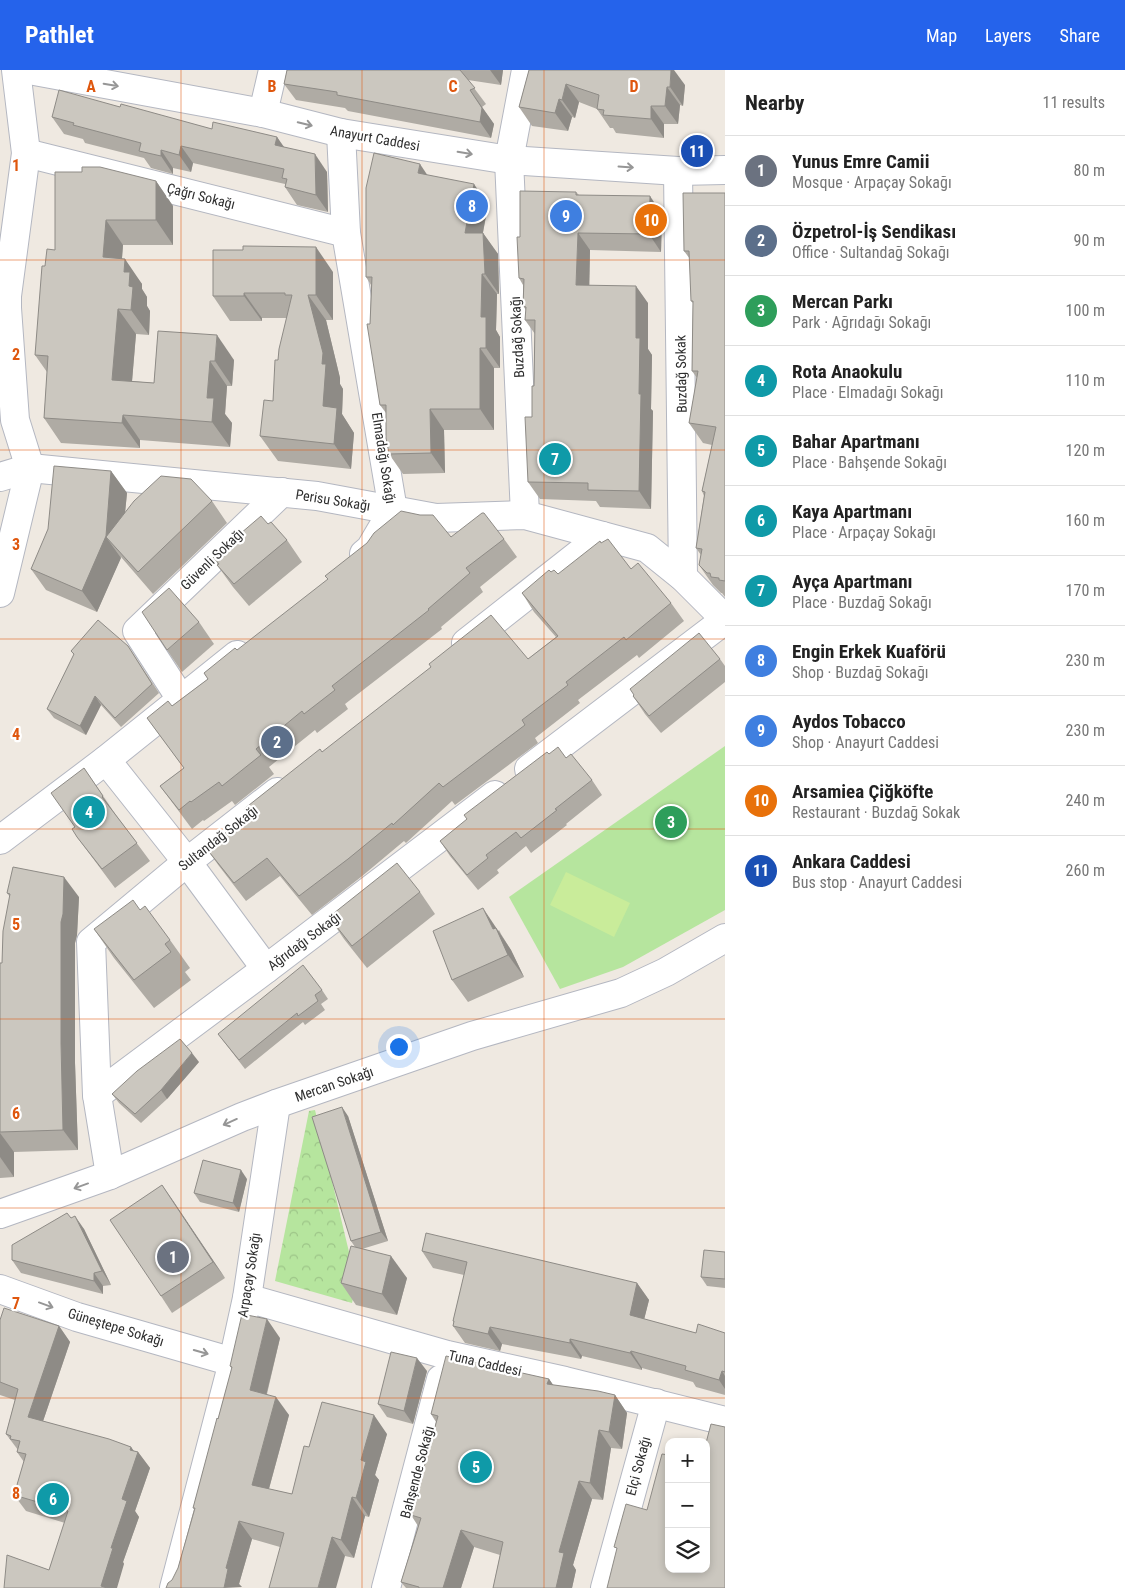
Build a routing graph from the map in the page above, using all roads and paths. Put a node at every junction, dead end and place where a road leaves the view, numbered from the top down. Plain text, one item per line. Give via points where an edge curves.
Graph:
1 (16, 70) edge
2 (29, 70) edge
3 (273, 70) edge
4 (526, 70) edge
5 (263, 113) junction
6 (341, 133) junction
7 (26, 153) junction
8 (509, 160) junction
9 (725, 170) edge
10 (678, 171) junction
11 (346, 233) junction
12 (7, 246) edge
13 (4, 309) edge
14 (30, 468) junction
15 (0, 477) edge
16 (282, 492) junction
17 (393, 510) junction
18 (525, 515) junction
19 (602, 536) junction
20 (347, 567) edge
21 (683, 577) junction
22 (0, 593) edge
23 (725, 620) edge
24 (257, 639) edge
25 (446, 659) edge
26 (181, 699) junction
27 (106, 760) junction
28 (297, 776) edge
29 (0, 840) edge
30 (187, 862) junction
31 (725, 938) edge
32 (266, 970) junction
33 (96, 1095) junction
34 (276, 1104) junction
35 (110, 1175) junction
36 (7, 1212) edge
37 (0, 1235) edge
38 (0, 1289) edge
39 (247, 1298) junction
40 (447, 1355) junction
41 (233, 1362) junction
42 (656, 1403) junction
43 (725, 1421) edge
44 (174, 1588) edge
45 (386, 1588) edge
46 (605, 1588) edge

1 - 7 street
2 -> 5 street, Anayurt Caddesi
3 - 5 street
4 - 8 street, Buzdağ Sokağı
5 -> 6 street, Anayurt Caddesi
6 -> 8 street, Anayurt Caddesi
6 - 11 street, Elmadağı Sokağı
7 - 11 street, Çağrı Sokağı
7 - 12 street
8 -> 10 street, Anayurt Caddesi
8 - 18 street, Buzdağ Sokağı
9 - 10 street, Anayurt Caddesi
10 - 21 street, Buzdağ Sokak
11 - 17 street, Elmadağı Sokağı
12 - 13 street
13 - 14 street via 14,420
14 - 15 street, Perisu Sokağı
14 - 16 street, Perisu Sokağı
14 - 22 street
16 - 17 street, Perisu Sokağı
16 - 26 street, Güvenli Sokağı via 137,631
17 - 18 street, Perisu Sokağı via 436,518
17 - 20 street, Elmadağı Sokağı via 370,549
18 - 19 street, Perisu Sokağı
19 - 21 street, Perisu Sokağı via 646,548
19 - 25 street
21 - 23 street, Perisu Sokağı
23 - 32 street, Ağrıdağı Sokağı
24 - 26 street
26 - 27 street
27 - 29 street
27 - 30 street
28 - 30 street, Sultandağ Sokağı
30 - 32 street
30 - 33 street, Sultandağ Sokağı via 91,942
31 - 34 street, Mercan Sokağı via 621,993 472,1036
32 - 33 street, Ağrıdağı Sokağı
33 - 35 street, Sultandağ Sokağı
34 -> 35 street, Mercan Sokağı
34 - 39 street, Arpaçay Sokağı
35 -> 36 street, Mercan Sokağı
36 - 37 street
38 -> 41 street, Güneştepe Sokağı via 77,1316
39 - 40 street, Tuna Caddesi
39 - 41 street, Arpaçay Sokağı
40 - 42 street, Tuna Caddesi
40 - 45 street, Bahşende Sokağı
41 - 44 street, Arpaçay Sokağı
42 - 43 street, Tuna Caddesi
42 - 46 street, Elçi Sokağı

